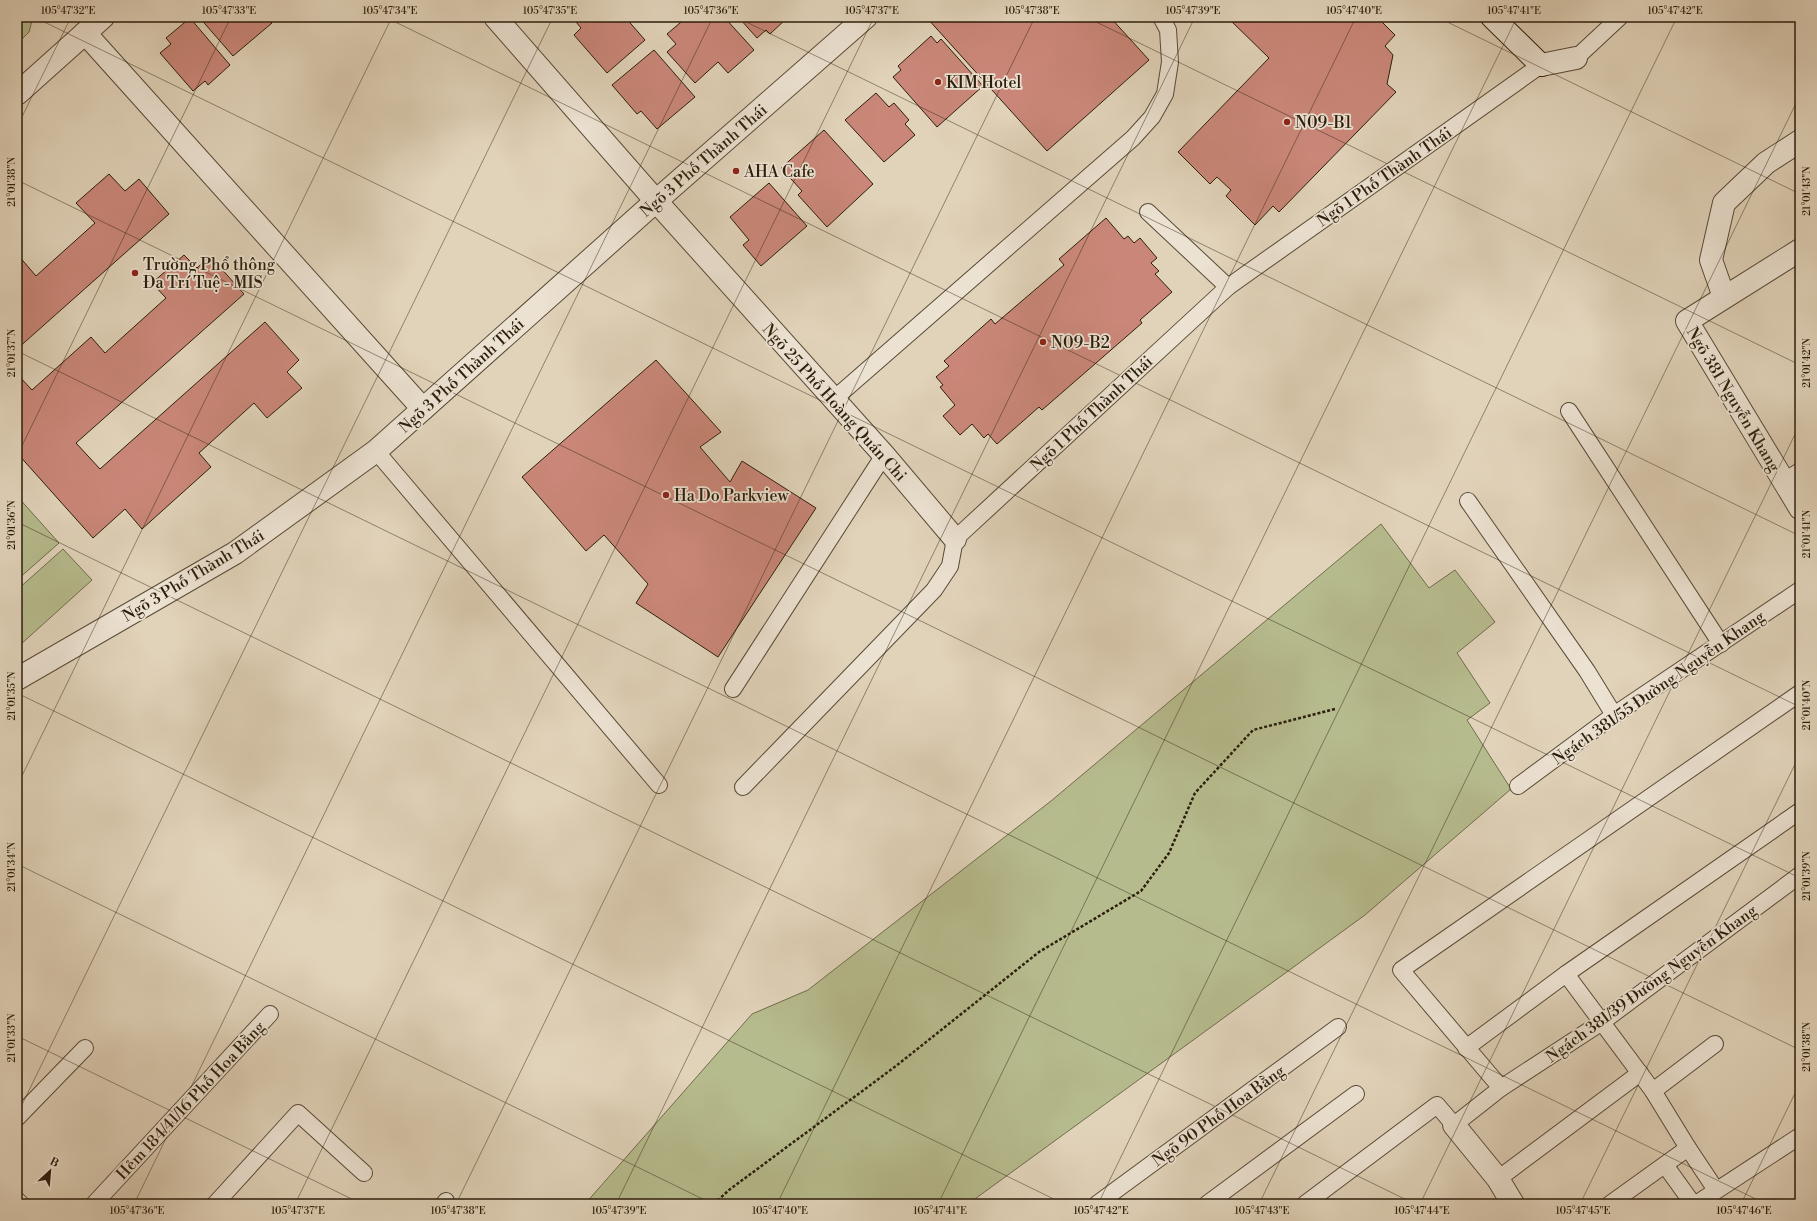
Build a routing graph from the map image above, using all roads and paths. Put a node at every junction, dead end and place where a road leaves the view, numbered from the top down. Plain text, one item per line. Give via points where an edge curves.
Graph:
1 (103, 17) edge
2 (866, 17) edge
3 (1161, 17) edge
4 (1492, 17) edge
5 (1620, 17) edge
6 (500, 19) edge
7 (85, 33) junction
8 (1576, 58) joint
9 (1541, 65) junction
10 (17, 94) edge
11 (1800, 141) edge
12 (656, 201) junction
13 (1148, 212) dead end
14 (1800, 250) edge
15 (1228, 287) junction
16 (1724, 297) junction
17 (834, 399) junction
18 (423, 409) junction
19 (1569, 411) dead end
20 (376, 451) junction
21 (884, 455) junction
22 (1792, 476) edge
23 (1468, 501) dead end
24 (1800, 508) edge
25 (955, 539) junction
26 (1800, 590) edge
27 (1721, 644) junction
28 (17, 678) edge
29 (733, 689) dead end
30 (1800, 693) edge
31 (1334, 709) dead end
32 (1614, 715) junction
33 (659, 785) dead end
34 (1518, 786) dead end
35 (743, 787) dead end
36 (1800, 811) edge
37 (1800, 875) edge
38 (1566, 974) junction
39 (270, 1014) dead end
40 (1602, 1022) junction
41 (1338, 1026) dead end
42 (1715, 1044) dead end
43 (85, 1048) dead end
44 (1466, 1048) junction
45 (1640, 1074) junction
46 (1501, 1088) junction
47 (1653, 1091) junction
48 (1356, 1094) dead end
49 (17, 1118) edge
50 (1454, 1125) junction
51 (1800, 1136) edge
52 (1688, 1148) junction
53 (1665, 1165) junction
54 (364, 1173) dead end
55 (1498, 1179) junction
56 (1716, 1190) junction
57 (17, 1200) edge
58 (21, 1204) edge
59 (94, 1204) edge
60 (215, 1204) edge
61 (714, 1204) edge
62 (1097, 1204) edge
63 (1207, 1204) edge
64 (1305, 1204) edge
65 (1513, 1204) edge
66 (1610, 1204) edge
67 (1693, 1204) edge
68 (1696, 1204) edge

1 - 7 street
2 - 12 street, Ngõ 3 Phố Thành Thái
3 - 17 lane via 1168,30 1170,62 1165,94 1152,117 1133,138
4 - 9 street
5 - 8 lane
6 - 12 street, Ngõ 25 Phố Hoàng Quán Chi
7 - 10 street
7 - 18 street
8 - 9 street
9 - 15 lane, Ngõ 1 Phố Thành Thái
11 - 16 street via 1766,163 1724,203 1711,260
12 - 17 street, Ngõ 25 Phố Hoàng Quán Chi
12 - 18 street, Ngõ 3 Phố Thành Thái
13 - 15 lane
14 - 16 street, Ngõ 381 Nguyễn Khang
15 - 25 lane, Ngõ 1 Phố Thành Thái
16 - 22 street, Ngõ 381 Nguyễn Khang via 1687,321
17 - 21 street, Ngõ 25 Phố Hoàng Quán Chi
18 - 20 street, Ngõ 3 Phố Thành Thái
19 - 27 lane
20 - 28 street, Ngõ 3 Phố Thành Thái via 235,553
20 - 33 lane
21 - 25 street, Ngõ 25 Phố Hoàng Quán Chi
21 - 29 lane
22 - 24 street, Ngõ 381 Nguyễn Khang
23 - 32 lane via 1578,658
25 - 35 lane via 950,566 934,590
26 - 27 lane, Ngách 381/55 Đường Nguyễn Khang
27 - 32 lane, Ngách 381/55 Đường Nguyễn Khang
30 - 44 lane via 1400,970
31 - 61 path via 1253,730 1195,793 1169,853 1141,891 1039,952 896,1066 729,1190
32 - 34 lane, Ngách 381/55 Đường Nguyễn Khang
36 - 38 lane
37 - 40 lane, Ngách 381/39 Đường Nguyễn Khang
38 - 40 lane
38 - 44 lane
39 - 59 lane, Hẻm 184/41/16 Phố Hoa Bằng
40 - 45 lane
40 - 46 lane, Ngách 381/39 Đường Nguyễn Khang
41 - 62 lane, Ngõ 90 Phố Hoa Bằng
42 - 47 lane
43 - 49 lane
44 - 46 lane
45 - 47 lane
45 - 55 lane
46 - 50 lane, Ngách 381/39 Đường Nguyễn Khang
47 - 52 lane
48 - 63 lane
50 - 55 street
50 - 64 lane via 1437,1105
51 - 56 lane
52 - 53 lane
52 - 56 lane
53 - 66 lane
53 - 67 lane
54 - 60 lane via 298,1113
55 - 65 street
56 - 68 lane
57 - 58 lane

